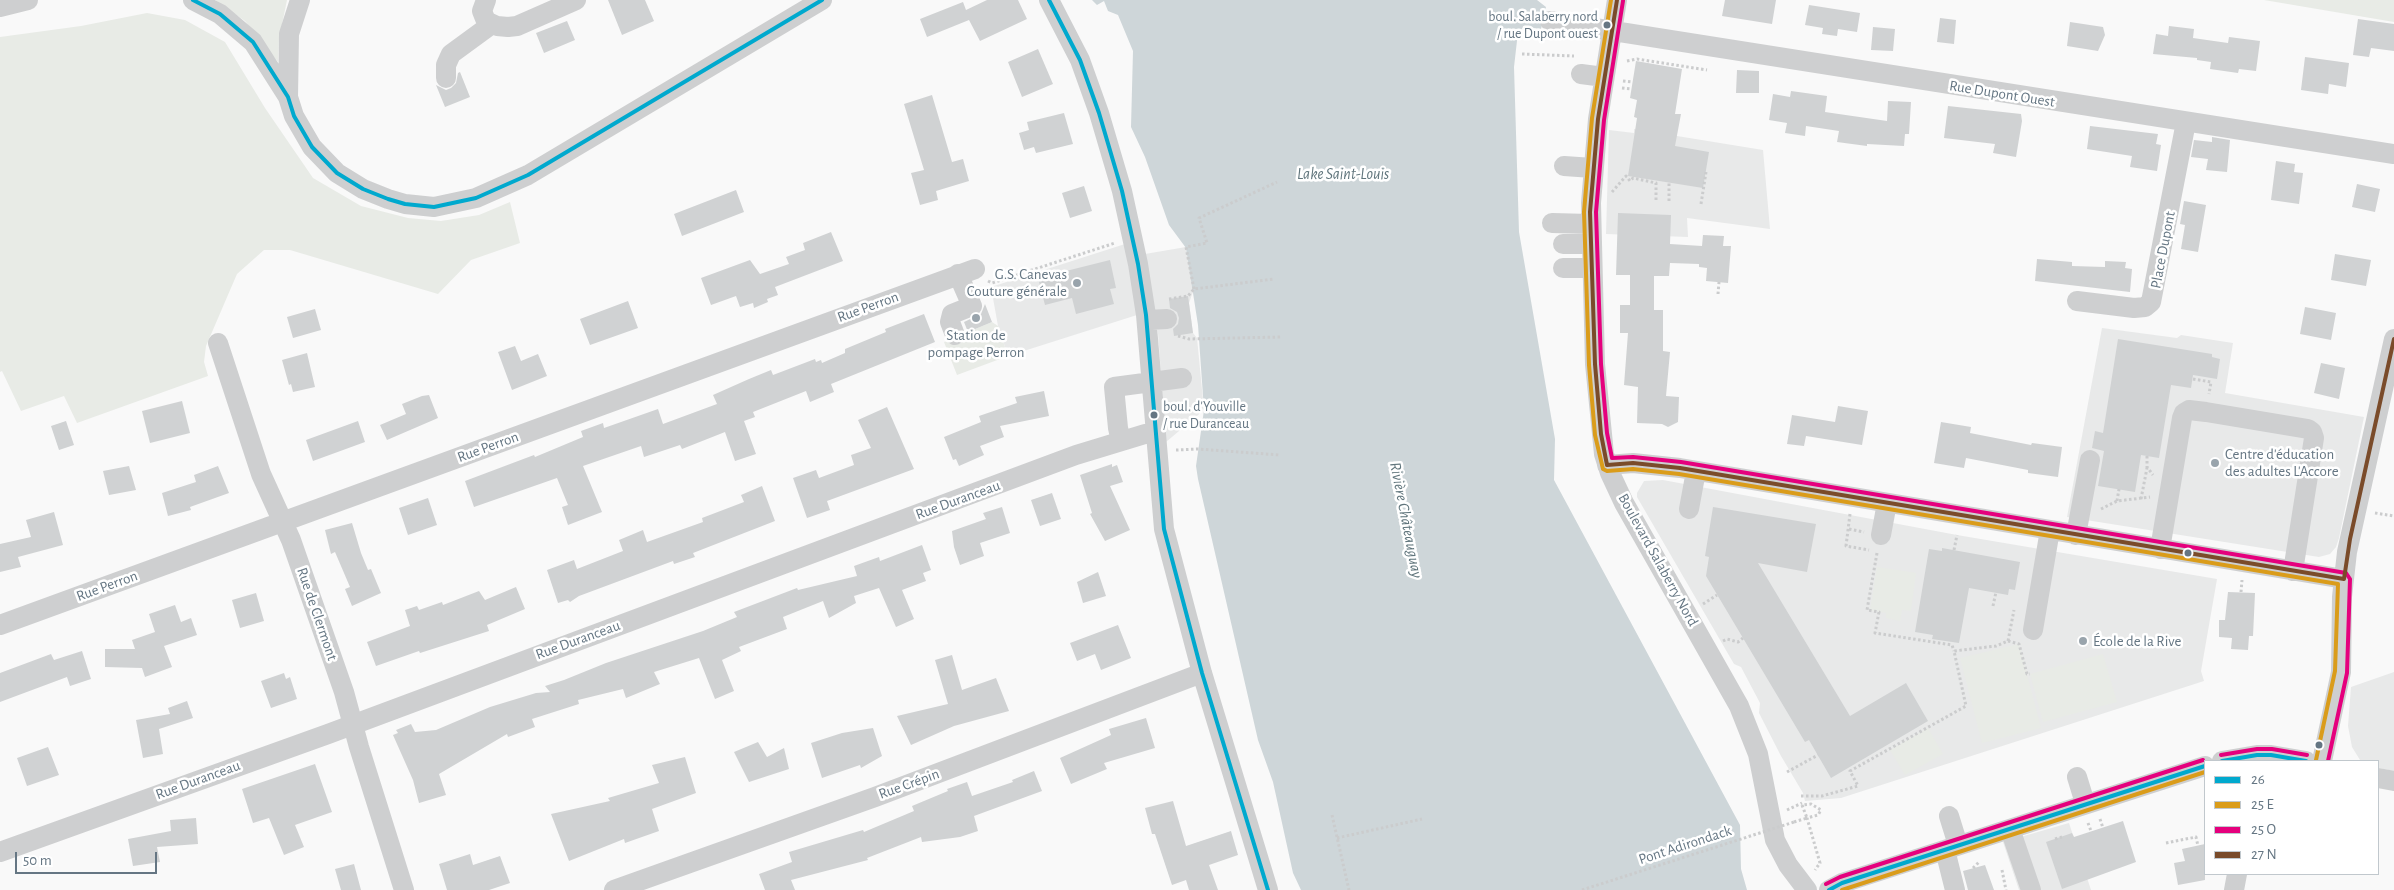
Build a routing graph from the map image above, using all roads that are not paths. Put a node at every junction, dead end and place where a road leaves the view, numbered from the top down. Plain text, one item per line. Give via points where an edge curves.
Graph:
1 (28, 0) edge
2 (193, 0) edge
3 (300, 0) edge
4 (486, 0) edge
5 (576, 0) edge
6 (822, 0) edge
7 (1049, 0) edge
8 (1617, 0) edge
9 (0, 7) edge
10 (1550, 21) dead end
11 (492, 24) junction
12 (1610, 31) junction
13 (1580, 65) road end
14 (446, 78) dead end
15 (1612, 79) junction
16 (288, 97) junction
17 (2186, 122) junction
18 (2394, 154) edge
19 (1564, 166) dead end
20 (1593, 168) junction
21 (1552, 223) dead end
22 (1590, 224) junction
23 (1563, 244) dead end
24 (1590, 244) junction
25 (1563, 268) dead end
26 (1591, 268) junction
27 (2076, 301) dead end
28 (1167, 319) dead end
29 (1147, 320) junction
30 (955, 335) dead end
31 (2394, 339) edge
32 (218, 343) dead end
33 (1182, 378) dead end
34 (1153, 381) junction
35 (1121, 441) junction
36 (1162, 442) junction
37 (2090, 460) dead end
38 (1607, 465) junction
39 (1696, 471) junction
40 (1887, 503) junction
41 (1689, 509) dead end
42 (282, 522) junction
43 (2050, 530) junction
44 (1881, 535) dead end
45 (2076, 535) junction
46 (2160, 549) junction
47 (2293, 571) junction
48 (2344, 579) junction
49 (0, 625) edge
50 (2033, 630) dead end
51 (1202, 673) junction
52 (352, 723) junction
53 (2257, 758) edge
54 (2234, 760) edge
55 (2293, 760) edge
56 (2322, 760) edge
57 (2204, 766) edge
58 (2077, 777) dead end
59 (2379, 778) edge
60 (2394, 782) edge
61 (2086, 803) junction
62 (1949, 816) dead end
63 (2010, 829) junction
64 (1951, 848) junction
65 (0, 852) edge
66 (2237, 875) edge
67 (659, 883) edge
68 (404, 890) edge
69 (614, 890) edge
70 (1268, 890) edge
71 (1806, 890) edge
72 (1829, 890) edge
73 (1955, 890) edge
74 (2030, 890) edge
75 (2234, 890) edge

1 - 9 street
2 - 16 street via 220,14 244,33 262,54
3 - 16 street via 289,34
4 - 11 street via 482,11 486,21
5 - 11 street via 517,26
6 - 16 street via 528,175 496,191 448,205 419,206 388,199 362,189 338,173 312,147 294,116
7 - 29 street via 1080,60 1112,153 1133,238
8 - 12 street, Boulevard Salaberry Nord
10 - 12 street, Rue Dupont Ouest
11 - 14 street via 451,54 446,65
12 - 15 street, Boulevard Salaberry Nord
12 - 17 street, Rue Dupont Ouest
13 - 15 street
15 - 20 street, Boulevard Salaberry Nord
17 - 18 street, Rue Dupont Ouest
17 - 27 street, Place Dupont via 2151,302 2145,307 2134,308
19 - 20 street
20 - 22 street, Boulevard Salaberry Nord
21 - 22 street
22 - 24 street, Boulevard Salaberry Nord
23 - 24 street
24 - 26 street, Boulevard Salaberry Nord
25 - 26 street
26 - 38 street, Boulevard Salaberry Nord via 1598,404
28 - 29 street
29 - 34 street
30 - 42 street, Rue Perron via 950,322 952,314 972,306 967,271
31 - 48 street
32 - 42 street, Rue de Clermont via 261,474
33 - 34 street
34 - 35 street via 1114,387
34 - 36 street
35 - 36 street, Rue Duranceau via 1145,434
35 - 52 street, Rue Duranceau
36 - 51 street via 1159,488 1164,529
37 - 45 street
38 - 39 street via 1633,463
38 - 71 street, Boulevard Salaberry Nord via 1624,503 1739,706 1758,754 1775,840
39 - 40 street
39 - 41 street
40 - 43 street
40 - 44 street
42 - 49 street, Rue Perron
42 - 52 street, Rue de Clermont via 344,692
43 - 45 street
43 - 50 street
45 - 46 street
46 - 47 street
46 - 47 street via 2184,413 2194,410 2312,432 2314,438
47 - 48 street
48 - 56 street via 2341,672
51 - 67 street, Rue Crépin
51 - 70 street
52 - 65 street, Rue Duranceau
52 - 68 street, Rue de Clermont
53 - 54 street
53 - 55 street
57 - 61 street
58 - 61 street
59 - 60 street
61 - 63 street
62 - 64 street
63 - 64 street
63 - 74 street
64 - 72 street
64 - 73 street
66 - 75 street
67 - 69 street, Rue Crépin

